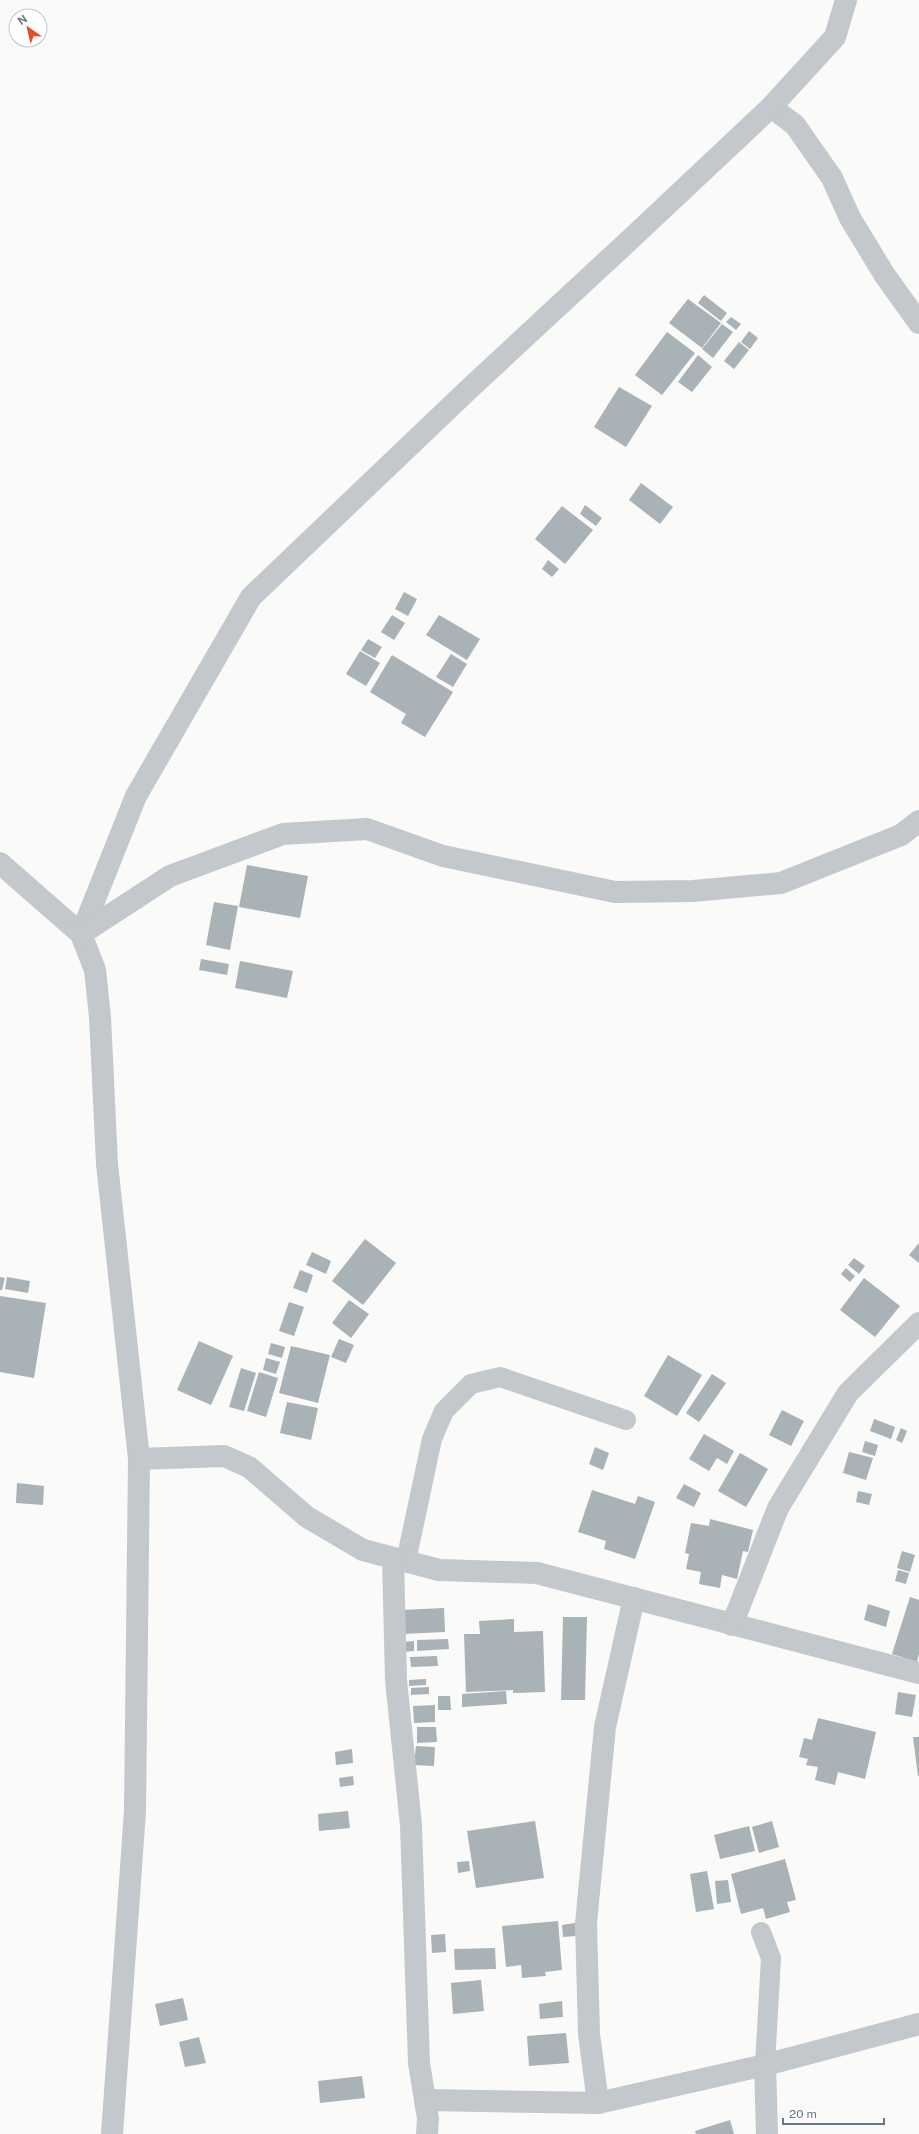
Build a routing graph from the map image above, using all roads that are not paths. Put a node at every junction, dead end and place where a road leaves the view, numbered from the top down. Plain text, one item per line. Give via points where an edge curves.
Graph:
1 (846, 0) edge
2 (771, 107) junction
3 (919, 323) edge
4 (919, 821) edge
5 (0, 862) edge
6 (81, 934) junction
7 (919, 1322) edge
8 (626, 1420) dead end
9 (139, 1459) junction
10 (399, 1560) junction
11 (634, 1598) junction
12 (732, 1625) junction
13 (919, 1673) edge
14 (761, 1932) dead end
15 (919, 2024) edge
16 (765, 2065) junction
17 (425, 2100) junction
18 (598, 2103) junction
19 (112, 2134) edge
20 (427, 2134) edge
21 (767, 2134) edge

1 - 2 street via 835,37
2 - 3 street via 795,125 832,178 850,218 884,274
2 - 6 street via 251,597 136,796
4 - 6 street via 901,835 781,883 693,891 615,892 443,856 368,830 283,834 170,876
5 - 6 street
6 - 9 street via 95,970 100,1017 107,1164
7 - 12 street via 848,1393 778,1508
8 - 10 lane via 500,1377 471,1384 444,1411 432,1439
9 - 10 street via 224,1456 249,1467 313,1521 363,1550
9 - 19 street via 135,1811
10 - 11 street via 439,1570 537,1573
10 - 17 street via 396,1680 411,1825 419,2063
11 - 12 street
11 - 18 street via 605,1726 586,1923 589,2034
12 - 13 street
14 - 16 lane via 771,1958
15 - 16 street
16 - 18 street
16 - 21 street
17 - 18 street
17 - 20 street

